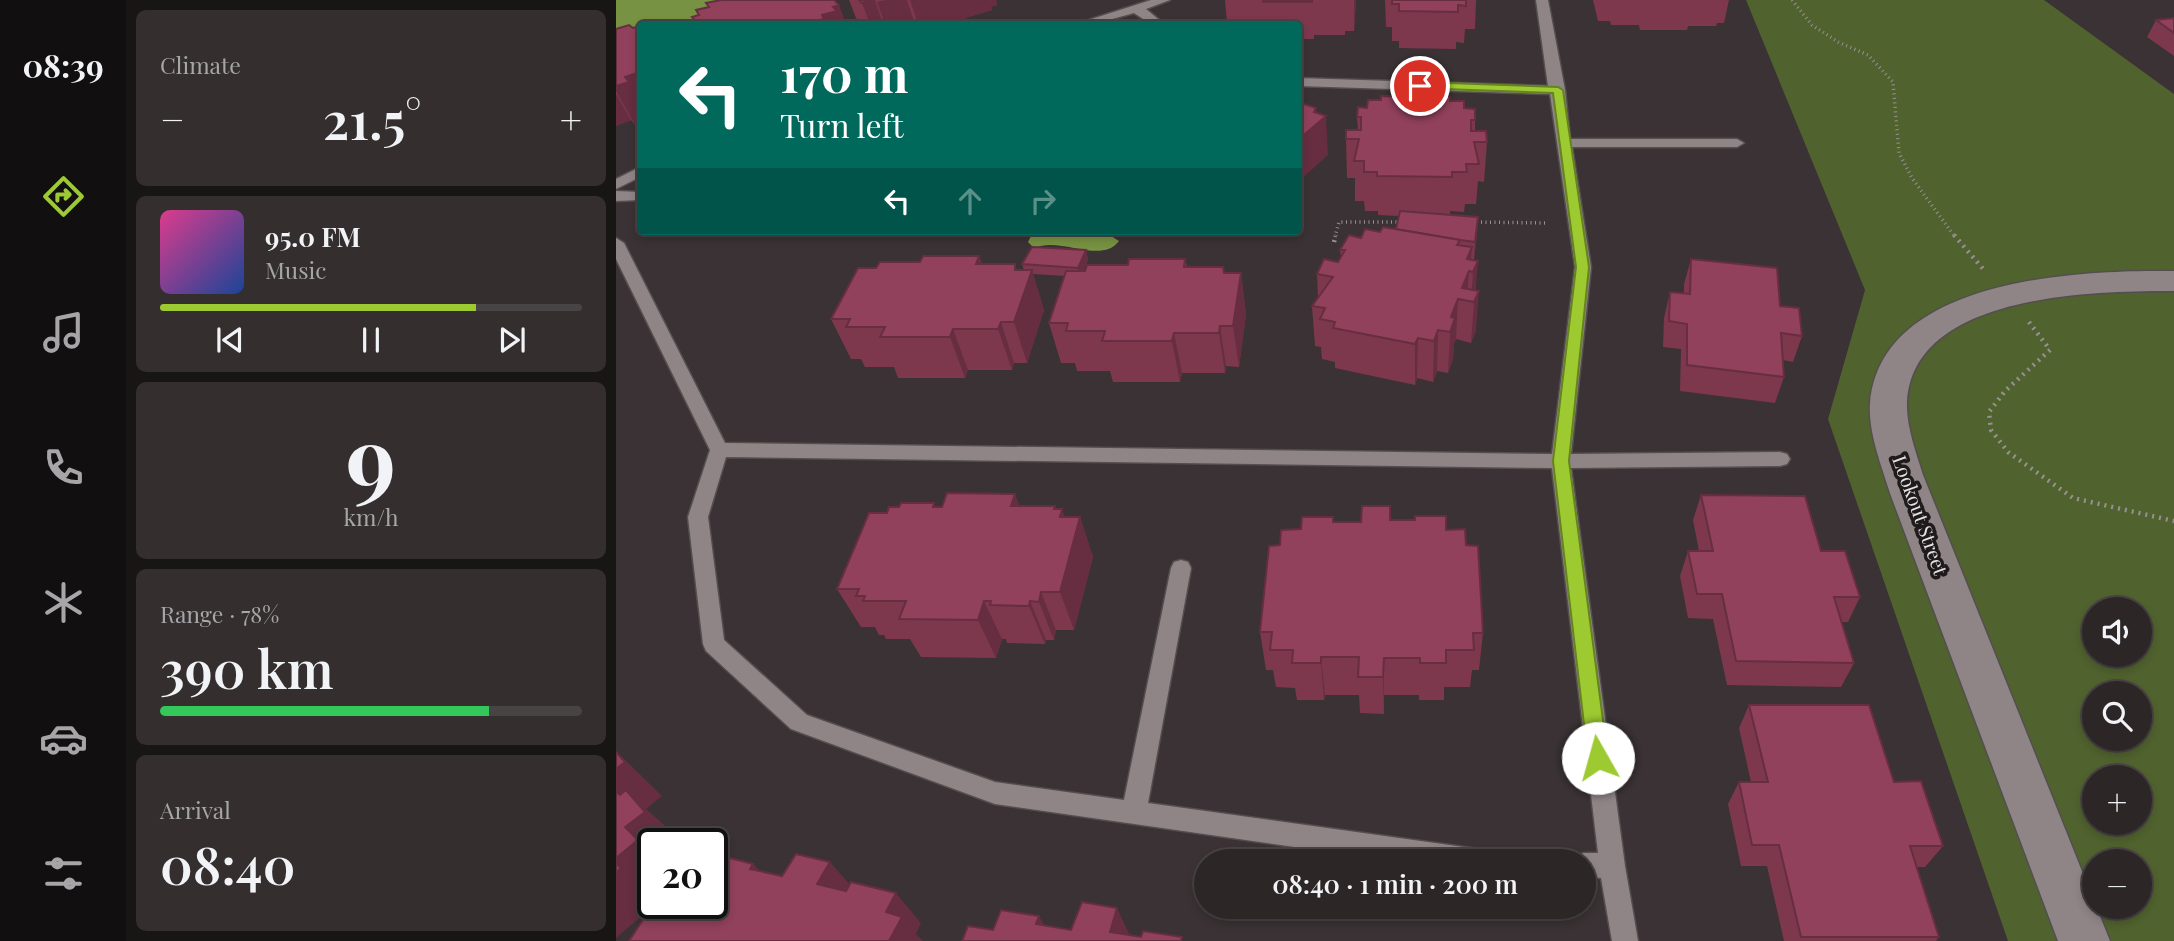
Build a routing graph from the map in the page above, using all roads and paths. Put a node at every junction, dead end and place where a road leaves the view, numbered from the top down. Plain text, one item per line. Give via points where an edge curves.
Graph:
1 (1164, 0) edge
2 (1542, 0) edge
3 (1136, 8) junction
4 (1092, 21) edge
5 (1154, 21) edge
6 (1302, 82) edge
7 (1558, 90) junction
8 (1565, 143) junction
9 (1737, 143) dead end
10 (637, 173) edge
11 (616, 185) edge
12 (616, 195) edge
13 (637, 196) edge
14 (1401, 222) edge
15 (1467, 222) edge
16 (1577, 222) junction
17 (1334, 242) dead end
18 (616, 243) edge
19 (2174, 281) edge
20 (719, 450) junction
21 (1780, 459) dead end
22 (1561, 461) junction
23 (1181, 568) dead end
24 (1134, 813) junction
25 (1392, 849) edge
26 (1596, 865) edge
27 (1612, 866) junction
28 (1625, 941) edge
29 (2084, 941) edge

1 - 3 lane
2 - 7 lane
3 - 4 lane
3 - 5 lane
6 - 7 lane
7 - 8 lane
8 - 9 lane
8 - 16 lane
10 - 11 lane
12 - 13 lane
14 - 17 path via 1339,222
15 - 16 path
16 - 22 lane via 1583,267
18 - 20 lane
19 - 29 street, Lookout Street via 2125,281 2045,291 1951,316 1930,328 1907,353 1889,396 1888,412 1900,461
20 - 22 lane
20 - 24 lane via 698,517 714,644 799,722 995,793
21 - 22 lane
22 - 27 lane
23 - 24 lane
24 - 25 lane
26 - 27 lane
27 - 28 lane

